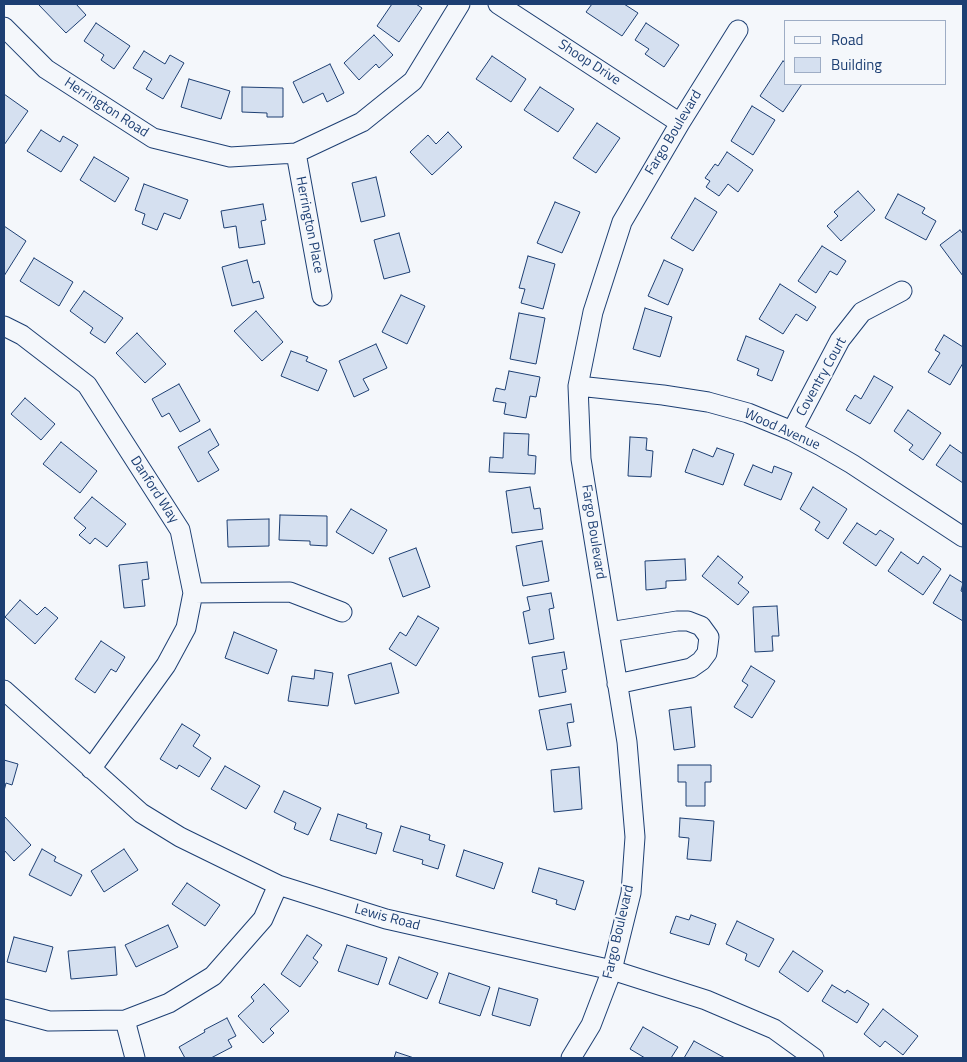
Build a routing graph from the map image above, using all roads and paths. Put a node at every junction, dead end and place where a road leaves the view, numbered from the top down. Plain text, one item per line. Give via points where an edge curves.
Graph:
1 (460, 4) edge
2 (498, 4) edge
3 (4, 27) edge
4 (738, 30) dead end
5 (680, 123) junction
6 (296, 153) junction
7 (902, 290) dead end
8 (322, 296) dead end
9 (4, 326) edge
10 (578, 386) junction
11 (792, 431) junction
12 (963, 537) edge
13 (193, 593) junction
14 (342, 612) dead end
15 (609, 632) junction
16 (617, 684) junction
17 (4, 690) edge
18 (90, 768) junction
19 (278, 885) junction
20 (612, 970) junction
21 (4, 1009) edge
22 (124, 1020) junction
23 (135, 1058) edge
24 (570, 1058) edge
25 (814, 1058) edge

1 - 6 street, Herrington Road via 413,81 362,122
2 - 5 street, Shoop Drive
3 - 6 street, Herrington Road via 46,69 153,138 230,158
4 - 5 street, Fargo Boulevard
5 - 10 street, Fargo Boulevard via 622,222 593,312
6 - 8 street, Herrington Place
7 - 11 street, Coventry Court via 862,312 845,333
9 - 13 street, Danford Way via 22,335 87,385 180,530
10 - 11 street, Wood Avenue via 708,402 748,413
10 - 15 street, Fargo Boulevard via 581,459
11 - 12 street, Wood Avenue via 852,464
13 - 14 street via 290,592
13 - 18 street, Danford Way via 186,628 166,665
15 - 16 street, Fargo Boulevard
15 - 16 street via 688,621 700,626 709,637 707,653 691,668
16 - 20 street, Fargo Boulevard via 627,742 635,838 631,893
17 - 18 street, Lewis Road
18 - 19 street, Lewis Road via 140,813 180,837
19 - 20 street, Lewis Road via 386,919
19 - 22 street via 263,919 213,976 169,1003
20 - 24 street, Fargo Boulevard via 591,1026
20 - 25 street, Lewis Road via 743,1015 774,1029
21 - 22 street via 50,1021
22 - 23 street

